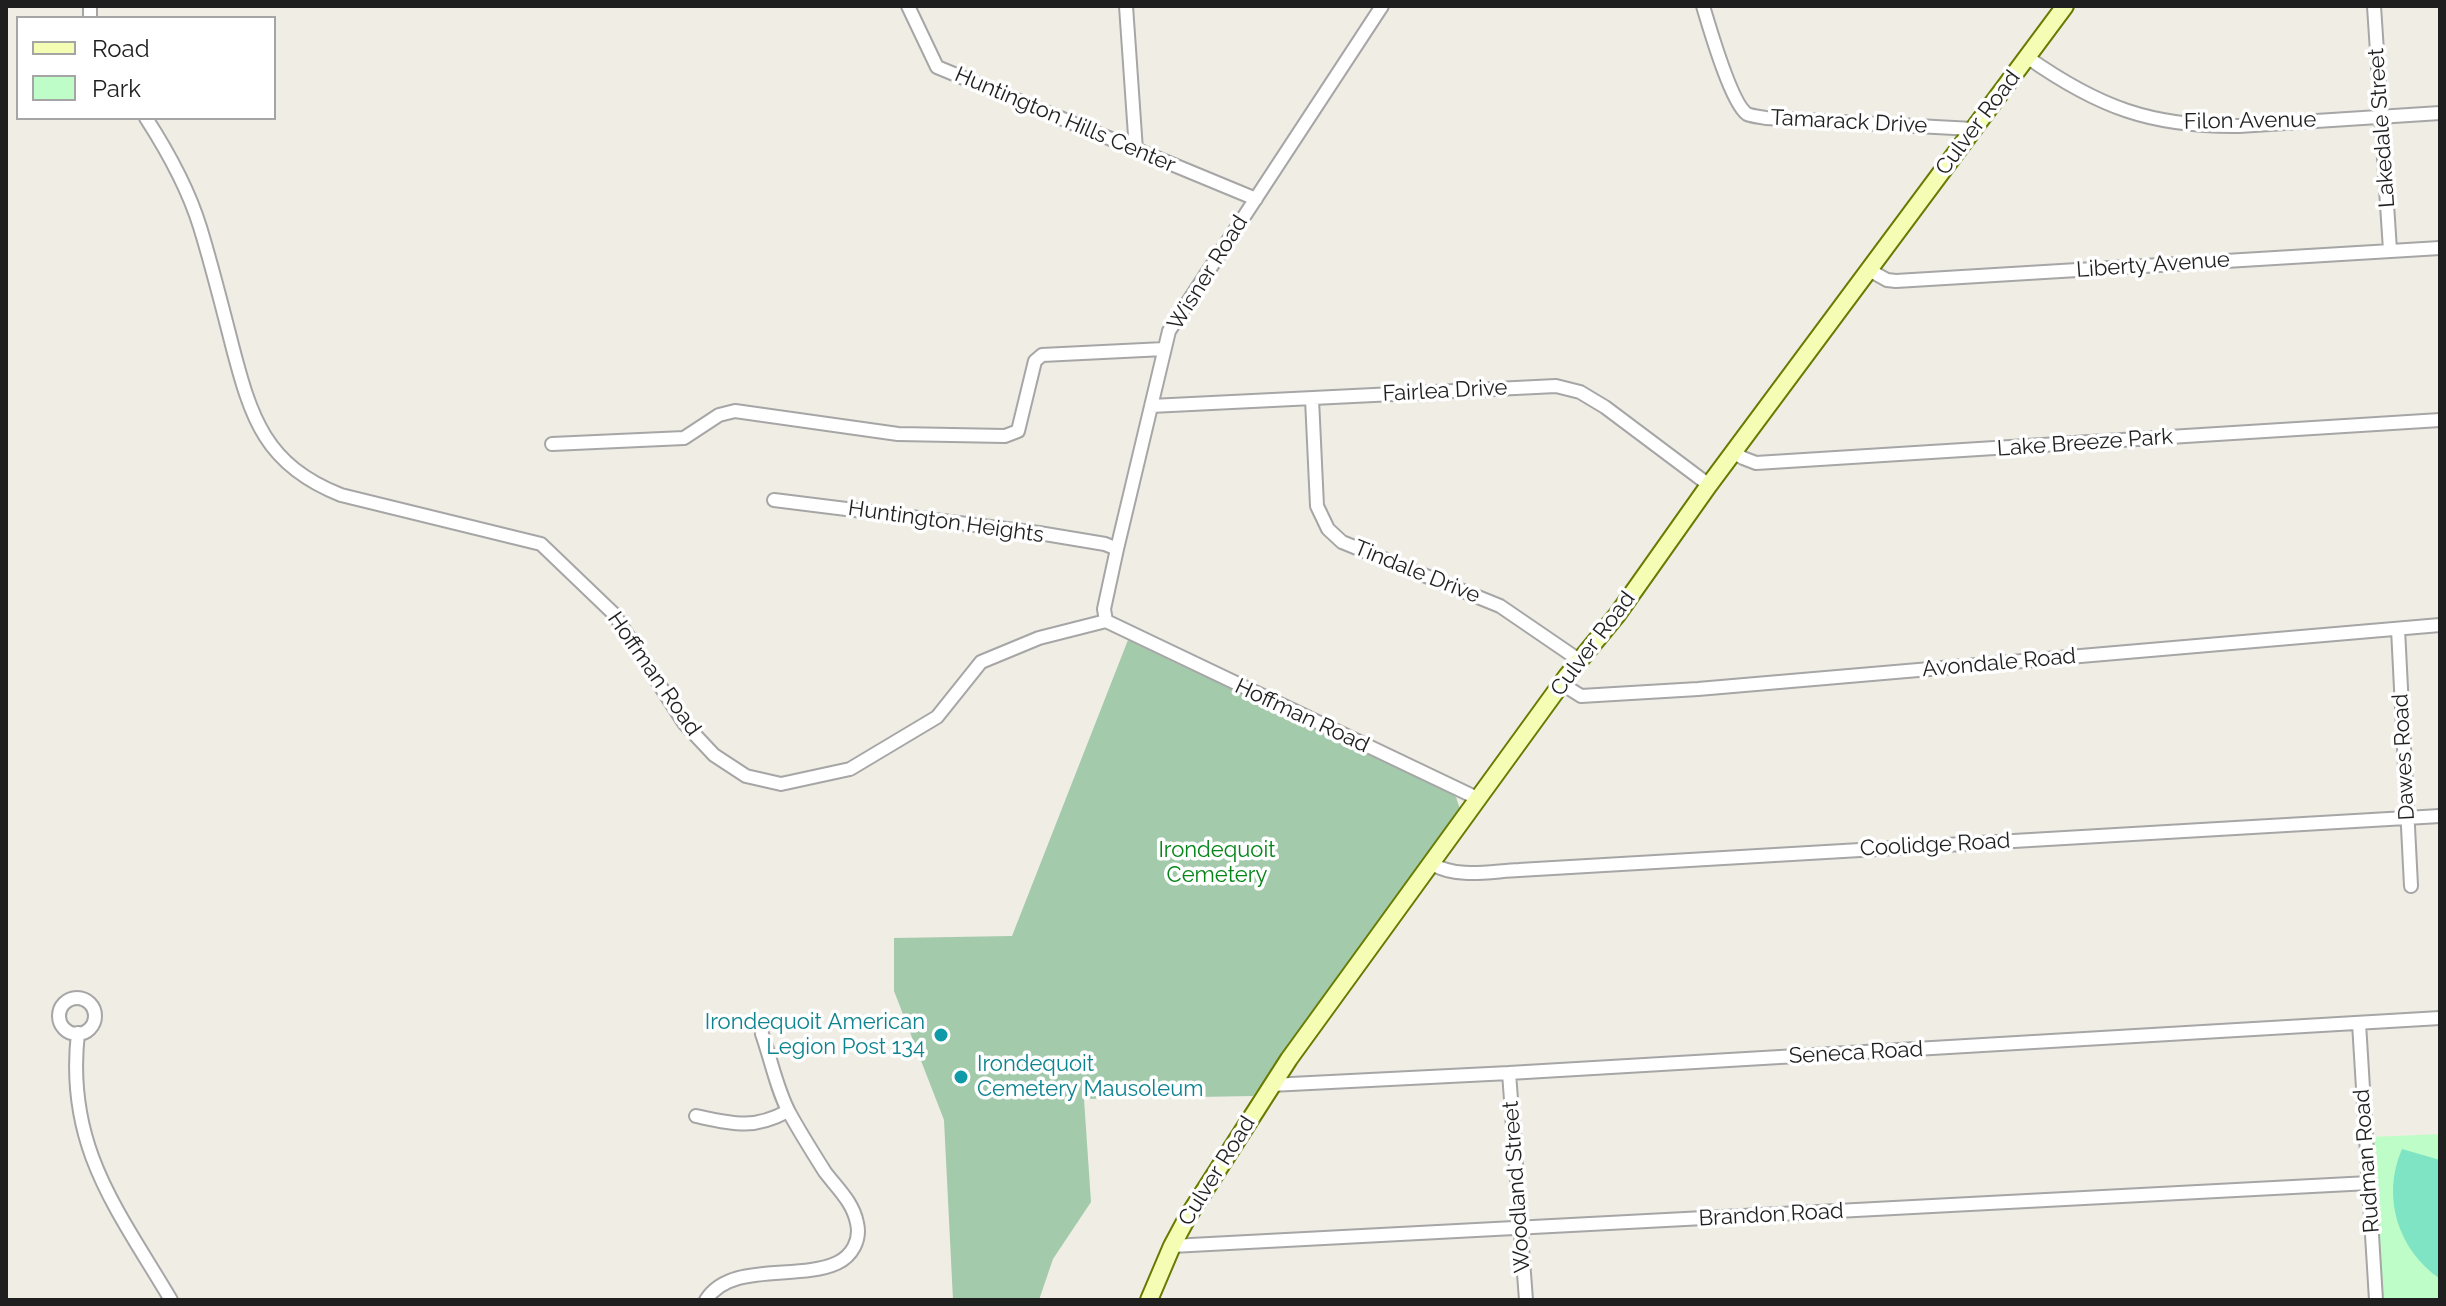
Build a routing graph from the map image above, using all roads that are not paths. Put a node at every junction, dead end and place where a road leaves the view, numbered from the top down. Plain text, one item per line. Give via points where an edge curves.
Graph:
1 (908, 6) edge
2 (1126, 6) edge
3 (1382, 6) edge
4 (1703, 6) edge
5 (2374, 6) edge
6 (2059, 8) edge
7 (2027, 57) junction
8 (2440, 113) edge
9 (2382, 117) junction
10 (147, 120) edge
11 (1973, 129) junction
12 (1136, 150) junction
13 (1256, 199) junction
14 (2440, 248) edge
15 (2390, 250) junction
16 (1869, 270) junction
17 (1164, 349) junction
18 (1312, 399) junction
19 (1151, 406) junction
20 (2440, 420) edge
21 (552, 444) dead end
22 (1733, 452) junction
23 (1709, 485) junction
24 (774, 500) dead end
25 (1117, 549) junction
26 (1106, 621) junction
27 (2440, 625) edge
28 (2398, 629) junction
29 (1579, 660) junction
30 (1562, 684) junction
31 (1479, 799) junction
32 (2440, 816) edge
33 (2408, 818) junction
34 (1432, 864) junction
35 (2411, 886) dead end
36 (2440, 1018) edge
37 (2359, 1023) junction
38 (78, 1033) dead end
39 (762, 1034) dead end
40 (1509, 1073) junction
41 (1271, 1085) junction
42 (788, 1111) junction
43 (696, 1116) dead end
44 (2369, 1183) junction
45 (1521, 1228) junction
46 (1172, 1246) junction
47 (171, 1300) edge
48 (706, 1300) edge
49 (1149, 1300) edge
50 (1526, 1300) edge
51 (2376, 1300) edge

1 - 12 street, Huntington Hills Center via 937,67
2 - 12 street
3 - 13 street, Wisner Road
4 - 11 street, Tamarack Drive via 1737,101 1747,114
5 - 9 street, Lakedale Street
6 - 7 main road, Culver Road
7 - 9 street, Filon Avenue via 2096,99 2163,121 2239,126
7 - 11 main road, Culver Road
8 - 9 street, Filon Avenue
9 - 15 street, Lakedale Street
10 - 26 street, Hoffman Road via 173,162 199,224 246,399 273,448 312,481 341,495 541,544 614,614 684,723 714,755 746,776 781,784 850,769 937,717 981,662 1039,638
11 - 16 main road, Culver Road
12 - 13 street, Huntington Hills Center
13 - 17 street, Wisner Road via 1169,331
14 - 15 street, Liberty Avenue
15 - 16 street, Liberty Avenue via 1896,281
16 - 22 main road, Culver Road
17 - 19 street, Wisner Road
17 - 21 street via 1042,355 1035,361 1018,431 1005,436 898,434 735,411 684,438
18 - 19 street, Fairlea Drive
18 - 23 street, Fairlea Drive via 1546,385 1572,389 1605,407
18 - 29 street, Tindale Drive via 1317,506 1334,536 1500,606
19 - 25 street, Wisner Road
20 - 22 street, Lake Breeze Park via 1756,463
22 - 23 main road, Culver Road
23 - 29 main road, Culver Road
24 - 25 street, Huntington Heights via 1039,533
25 - 26 street, Wisner Road
26 - 31 street, Hoffman Road
27 - 28 street, Avondale Road
28 - 30 street, Avondale Road via 1668,691 1581,696
28 - 33 street, Dawes Road
29 - 30 main road, Culver Road
30 - 31 main road, Culver Road
31 - 34 main road, Culver Road
32 - 33 street, Coolidge Road
33 - 34 street, Coolidge Road via 1457,873
33 - 35 street, Dawes Road
34 - 41 main road, Culver Road
36 - 37 street, Seneca Road
37 - 40 street, Seneca Road
37 - 44 street, Rudman Road
38 - 47 street via 75,1079 87,1148
39 - 42 street
40 - 41 street, Seneca Road
40 - 45 street, Woodland Street
41 - 46 main road, Culver Road
42 - 43 street via 745,1125
42 - 48 street via 846,1197 855,1215 857,1239 849,1254 826,1268 729,1281
44 - 45 street, Brandon Road
44 - 51 street, Rudman Road
45 - 46 street, Brandon Road
45 - 50 street, Woodland Street
46 - 49 main road, Culver Road

